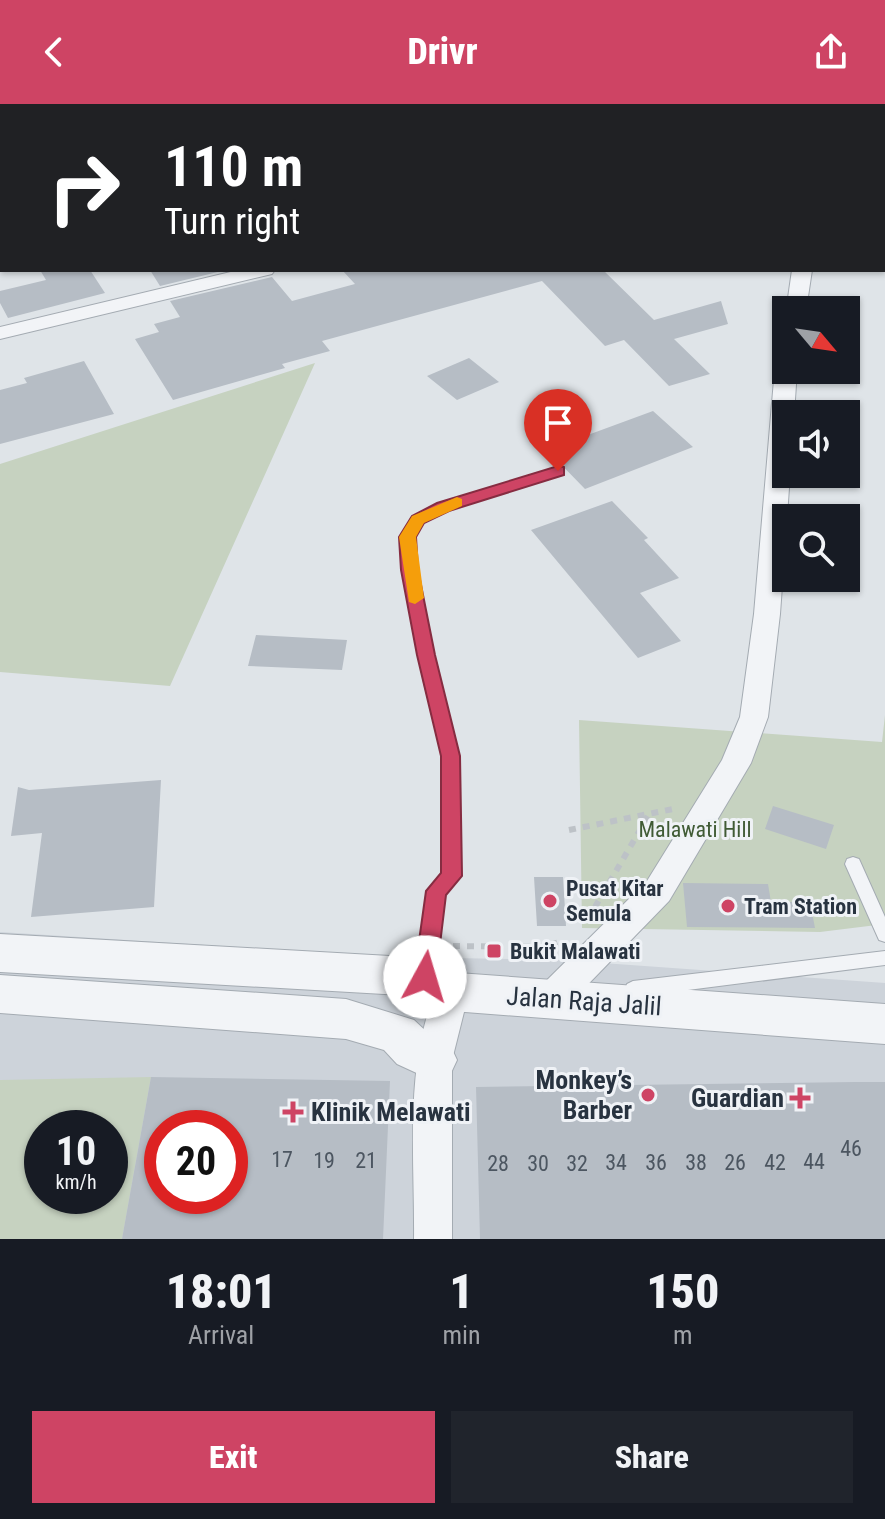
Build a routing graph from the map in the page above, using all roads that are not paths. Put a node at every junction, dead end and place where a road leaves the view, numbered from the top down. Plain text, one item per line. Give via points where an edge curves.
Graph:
1 (254, 272) edge
2 (802, 272) edge
3 (797, 296) edge
4 (0, 333) edge
5 (785, 384) edge
6 (558, 471) dead end
7 (853, 864) dead end
8 (885, 935) edge
9 (0, 953) edge
10 (885, 958) edge
11 (435, 972) junction
12 (0, 994) edge
13 (553, 997) junction
14 (885, 1024) edge
15 (434, 1060) junction
16 (433, 1239) edge

1 - 4 street
2 - 3 street
5 - 13 street via 754,717 736,763 658,891
6 - 11 lane via 443,507 418,519 407,537 426,655 450,756 452,876 436,891
7 - 8 lane
9 - 11 street, Jalan Raja Jalil
10 - 13 lane
11 - 13 street, Jalan Raja Jalil
11 - 15 street
12 - 15 street via 346,1019 398,1034
13 - 14 street, Jalan Raja Jalil
15 - 16 street

